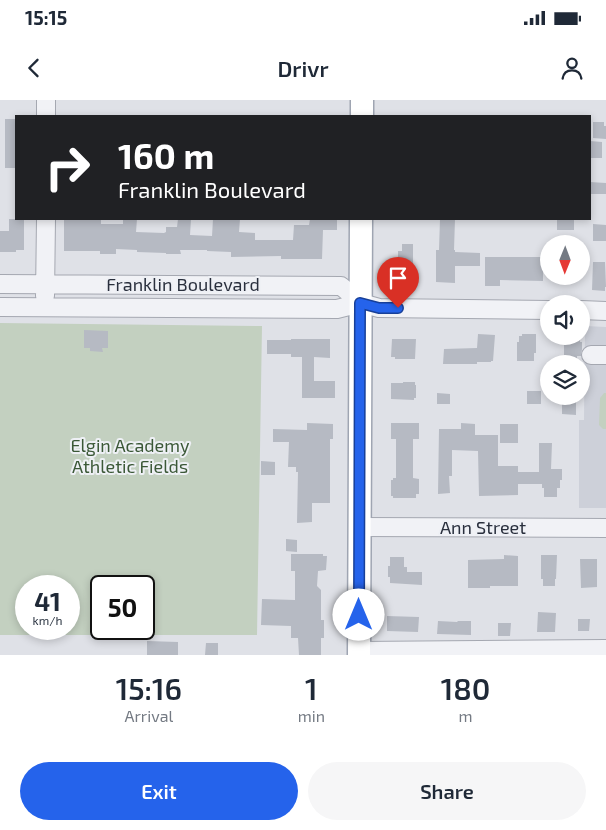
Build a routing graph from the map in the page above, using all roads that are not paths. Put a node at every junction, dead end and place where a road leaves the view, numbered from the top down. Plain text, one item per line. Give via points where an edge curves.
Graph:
1 (46, 100) edge
2 (362, 100) edge
3 (46, 115) edge
4 (362, 115) edge
5 (46, 220) edge
6 (361, 220) edge
7 (0, 284) edge
8 (45, 284) junction
9 (360, 303) junction
10 (0, 307) edge
11 (45, 307) junction
12 (540, 310) edge
13 (590, 310) edge
14 (606, 311) edge
15 (359, 527) junction
16 (606, 528) edge
17 (600, 651) edge
18 (359, 653) edge

1 - 3 street
2 - 4 main road
5 - 8 street
6 - 9 main road
7 - 8 street, Franklin Boulevard
8 - 9 street, Franklin Boulevard via 341,286
8 - 11 street
9 - 11 street, Franklin Boulevard via 337,309
9 - 12 street, Franklin Boulevard via 379,308
9 - 15 main road
10 - 11 street, Franklin Boulevard
13 - 14 street
15 - 16 street, Ann Street
15 - 18 main road
17 - 18 street

